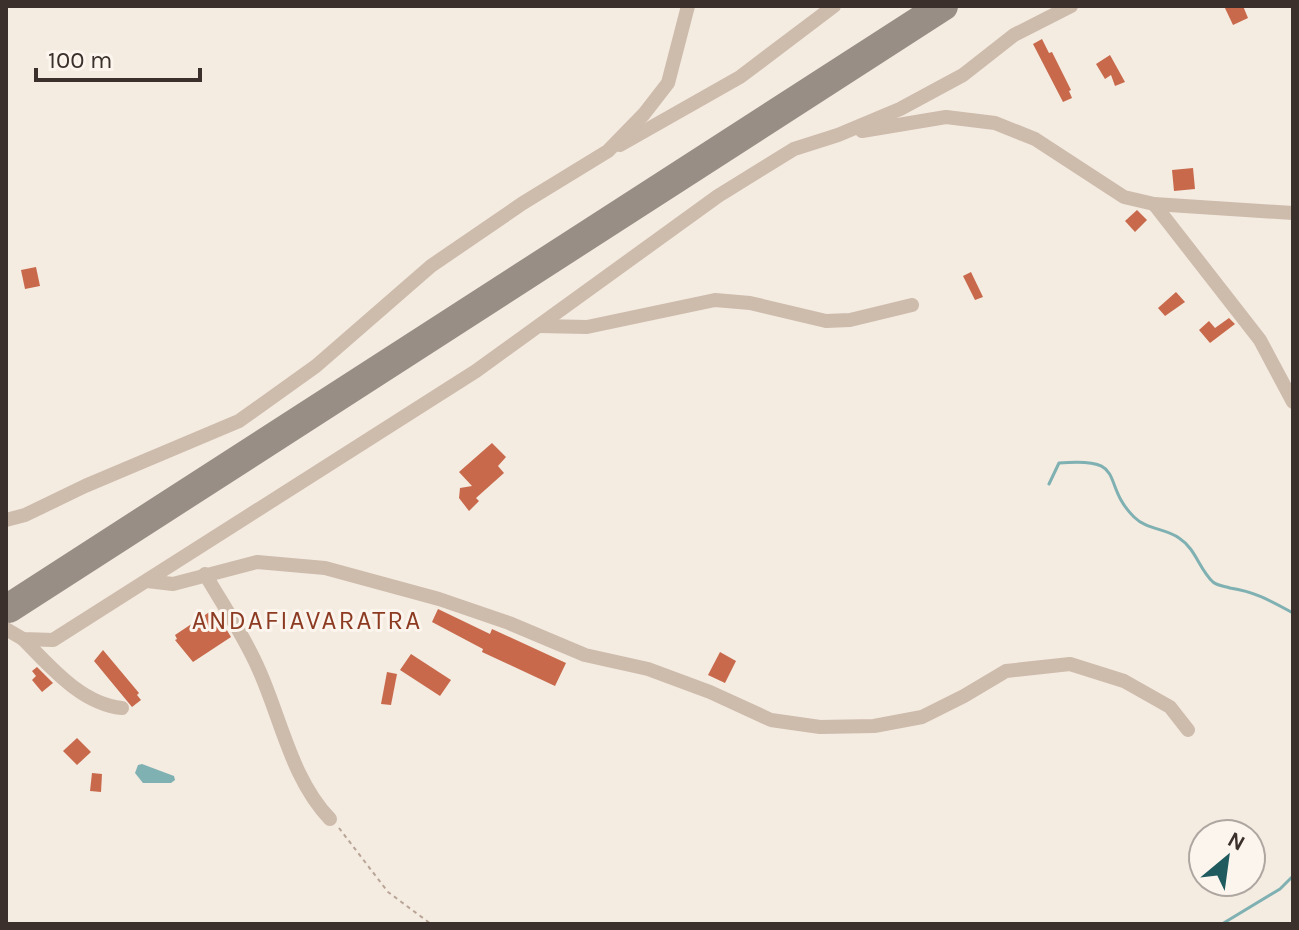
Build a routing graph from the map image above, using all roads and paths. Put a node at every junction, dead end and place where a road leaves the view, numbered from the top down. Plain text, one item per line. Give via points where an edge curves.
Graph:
1 (688, 6) edge
2 (834, 6) edge
3 (1071, 6) edge
4 (838, 135) junction
5 (608, 151) junction
6 (1154, 204) junction
7 (1293, 213) edge
8 (912, 305) dead end
9 (539, 326) junction
10 (1293, 402) edge
11 (6, 520) edge
12 (205, 574) junction
13 (147, 581) junction
14 (6, 629) edge
15 (23, 639) junction
16 (122, 708) dead end
17 (1188, 730) dead end
18 (330, 819) joint
19 (431, 924) edge

1 - 5 street via 668,83
2 - 5 street via 740,77
3 - 4 street via 1014,35 950,82
4 - 6 street via 946,117 995,123 1035,139 1124,197
4 - 9 street via 794,149 718,196
5 - 11 street via 431,266 316,366 239,421
6 - 7 street
6 - 10 street via 1260,340
8 - 9 street via 826,321 715,300 587,327
9 - 13 street
12 - 13 street via 173,584
12 - 17 street via 257,562 325,568 401,587 585,655 648,669 771,720 874,726 922,717 1006,671 1070,664 1124,681 1170,707
12 - 18 street via 258,667 300,774
13 - 15 street via 53,640
14 - 15 street
15 - 16 street via 69,685 109,707
18 - 19 path via 388,892

